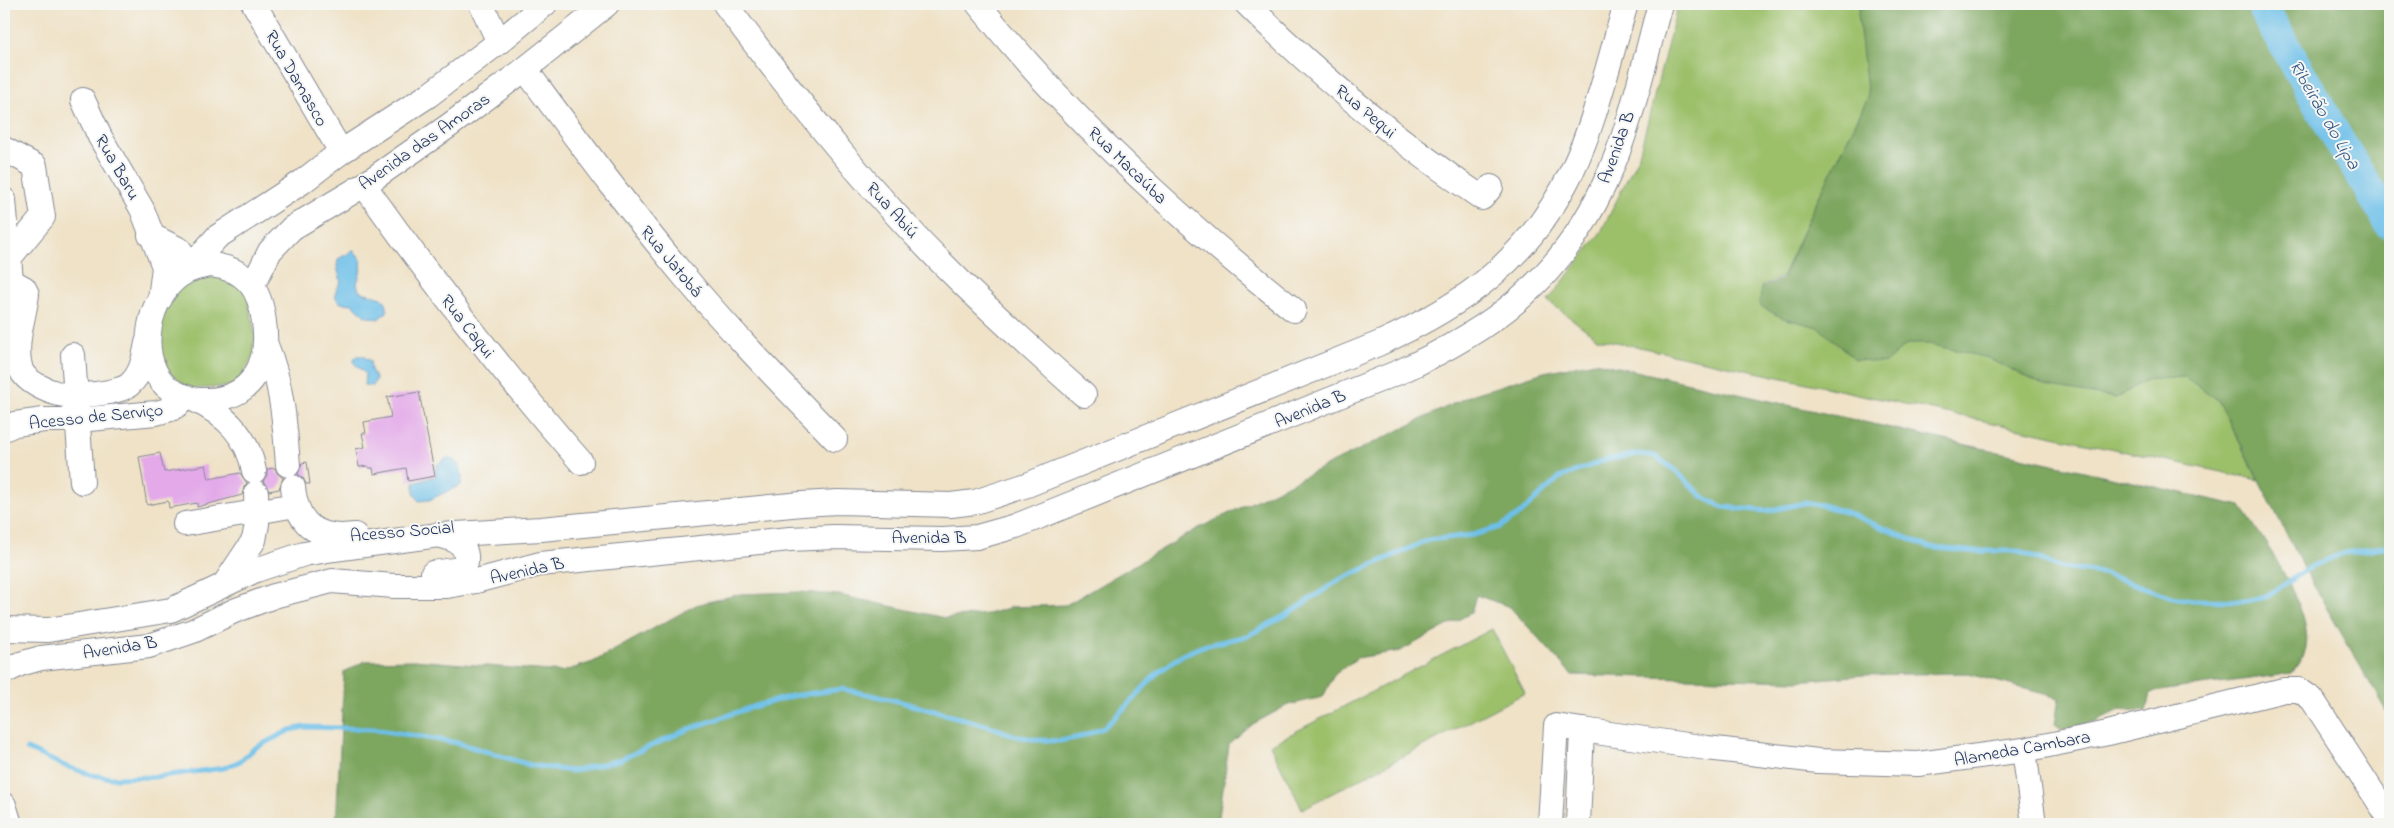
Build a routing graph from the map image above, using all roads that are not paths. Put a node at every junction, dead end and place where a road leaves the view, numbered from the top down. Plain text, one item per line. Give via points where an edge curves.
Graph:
1 (254, 4) edge
2 (482, 4) edge
3 (545, 4) edge
4 (607, 4) edge
5 (725, 4) edge
6 (978, 4) edge
7 (1247, 4) edge
8 (1626, 4) edge
9 (1660, 4) edge
10 (499, 42) junction
11 (525, 69) junction
12 (429, 95) junction
13 (83, 100) dead end
14 (450, 125) junction
15 (4, 148) edge
16 (341, 152) junction
17 (364, 185) junction
18 (1491, 187) dead end
19 (4, 200) edge
20 (150, 235) junction
21 (10, 257) junction
22 (194, 268) junction
23 (11, 281) junction
24 (250, 283) junction
25 (159, 302) junction
26 (1294, 310) dead end
27 (4, 320) edge
28 (148, 339) junction
29 (266, 345) junction
30 (73, 356) dead end
31 (76, 395) junction
32 (1084, 395) dead end
33 (190, 398) junction
34 (78, 420) junction
35 (4, 429) edge
36 (836, 440) dead end
37 (581, 462) dead end
38 (82, 482) dead end
39 (292, 486) junction
40 (255, 492) junction
41 (185, 524) dead end
42 (541, 529) junction
43 (404, 530) junction
44 (438, 535) junction
45 (332, 582) junction
46 (223, 586) junction
47 (4, 629) edge
48 (4, 672) edge
49 (1582, 730) junction
50 (2024, 750) junction
51 (4, 805) edge
52 (2390, 819) edge
53 (10, 824) edge
54 (1555, 824) edge
55 (1578, 824) edge
56 (2034, 824) edge

1 - 16 street, Rua Damasco
2 - 10 street
3 - 10 street, Avenida das Amoras
4 - 11 street, Avenida das Amoras
5 - 32 street, Rua Abiú via 807,109 907,225 960,281
6 - 26 street, Rua Macaúba via 1076,114 1144,181 1199,232
7 - 18 street, Rua Pequi via 1343,93 1440,170 1482,198
8 - 42 street, Avenida B via 1583,143 1554,203 1503,268 1425,323 1123,448 975,502 802,504
9 - 45 street, Avenida B via 1608,176 1585,220 1561,255 1528,292 1487,325 1444,352 1399,372 1016,526 977,537 834,537 770,541 540,564 447,586
10 - 12 street, Avenida das Amoras
11 - 14 street, Avenida das Amoras
11 - 36 street, Rua Jatobá via 620,197 684,276
12 - 14 street
12 - 16 street, Avenida das Amoras
13 - 20 street, Rua Baru via 100,137 142,209
14 - 17 street, Avenida das Amoras
15 - 21 street via 35,166 43,218
16 - 22 street, Avenida das Amoras via 217,238 206,247
17 - 24 street, Avenida das Amoras via 292,228 270,251 257,277
17 - 37 street, Rua Caqui via 489,353
19 - 21 street
20 - 22 street via 180,250
20 - 25 street, Rua Baru via 164,267
21 - 23 street
22 - 24 street via 211,265 228,268
22 - 25 street via 172,282
23 - 27 street
23 - 31 street, Acesso de Serviço via 24,288 27,294 18,337 22,372 34,383 59,394
24 - 29 street via 260,298
25 - 28 street
28 - 31 street, Acesso de Serviço via 139,372 129,385 120,390
28 - 33 street via 150,360 158,377 168,387
29 - 33 street via 260,367 241,390 216,400
29 - 39 street, Acesso Social via 274,362
30 - 31 street
31 - 34 street
33 - 34 street, Acesso de Serviço via 160,412
33 - 40 street via 217,411 239,435 251,455
34 - 35 street, Acesso de Serviço via 44,420
34 - 38 street
39 - 40 street
39 - 43 street, Acesso Social via 304,521 313,529 332,536
40 - 41 street
40 - 46 street via 257,524 254,540
42 - 43 street, Acesso Social via 476,524
42 - 44 street, Avenida B
43 - 44 street
44 - 45 street via 462,545 467,559 465,566 441,572 366,576
44 - 46 street, Avenida B via 304,554 256,570
45 - 48 street, Avenida B via 274,596 234,611 193,632 148,646 41,658
46 - 47 street, Avenida B via 171,610 150,615 48,630
49 - 50 street, Alameda Cambara via 1818,761 1918,764
49 - 54 street, Alameda Cambara via 1556,726
49 - 55 street
50 - 52 street, Alameda Cambara via 2284,690 2299,690 2312,699
50 - 56 street
51 - 53 street

